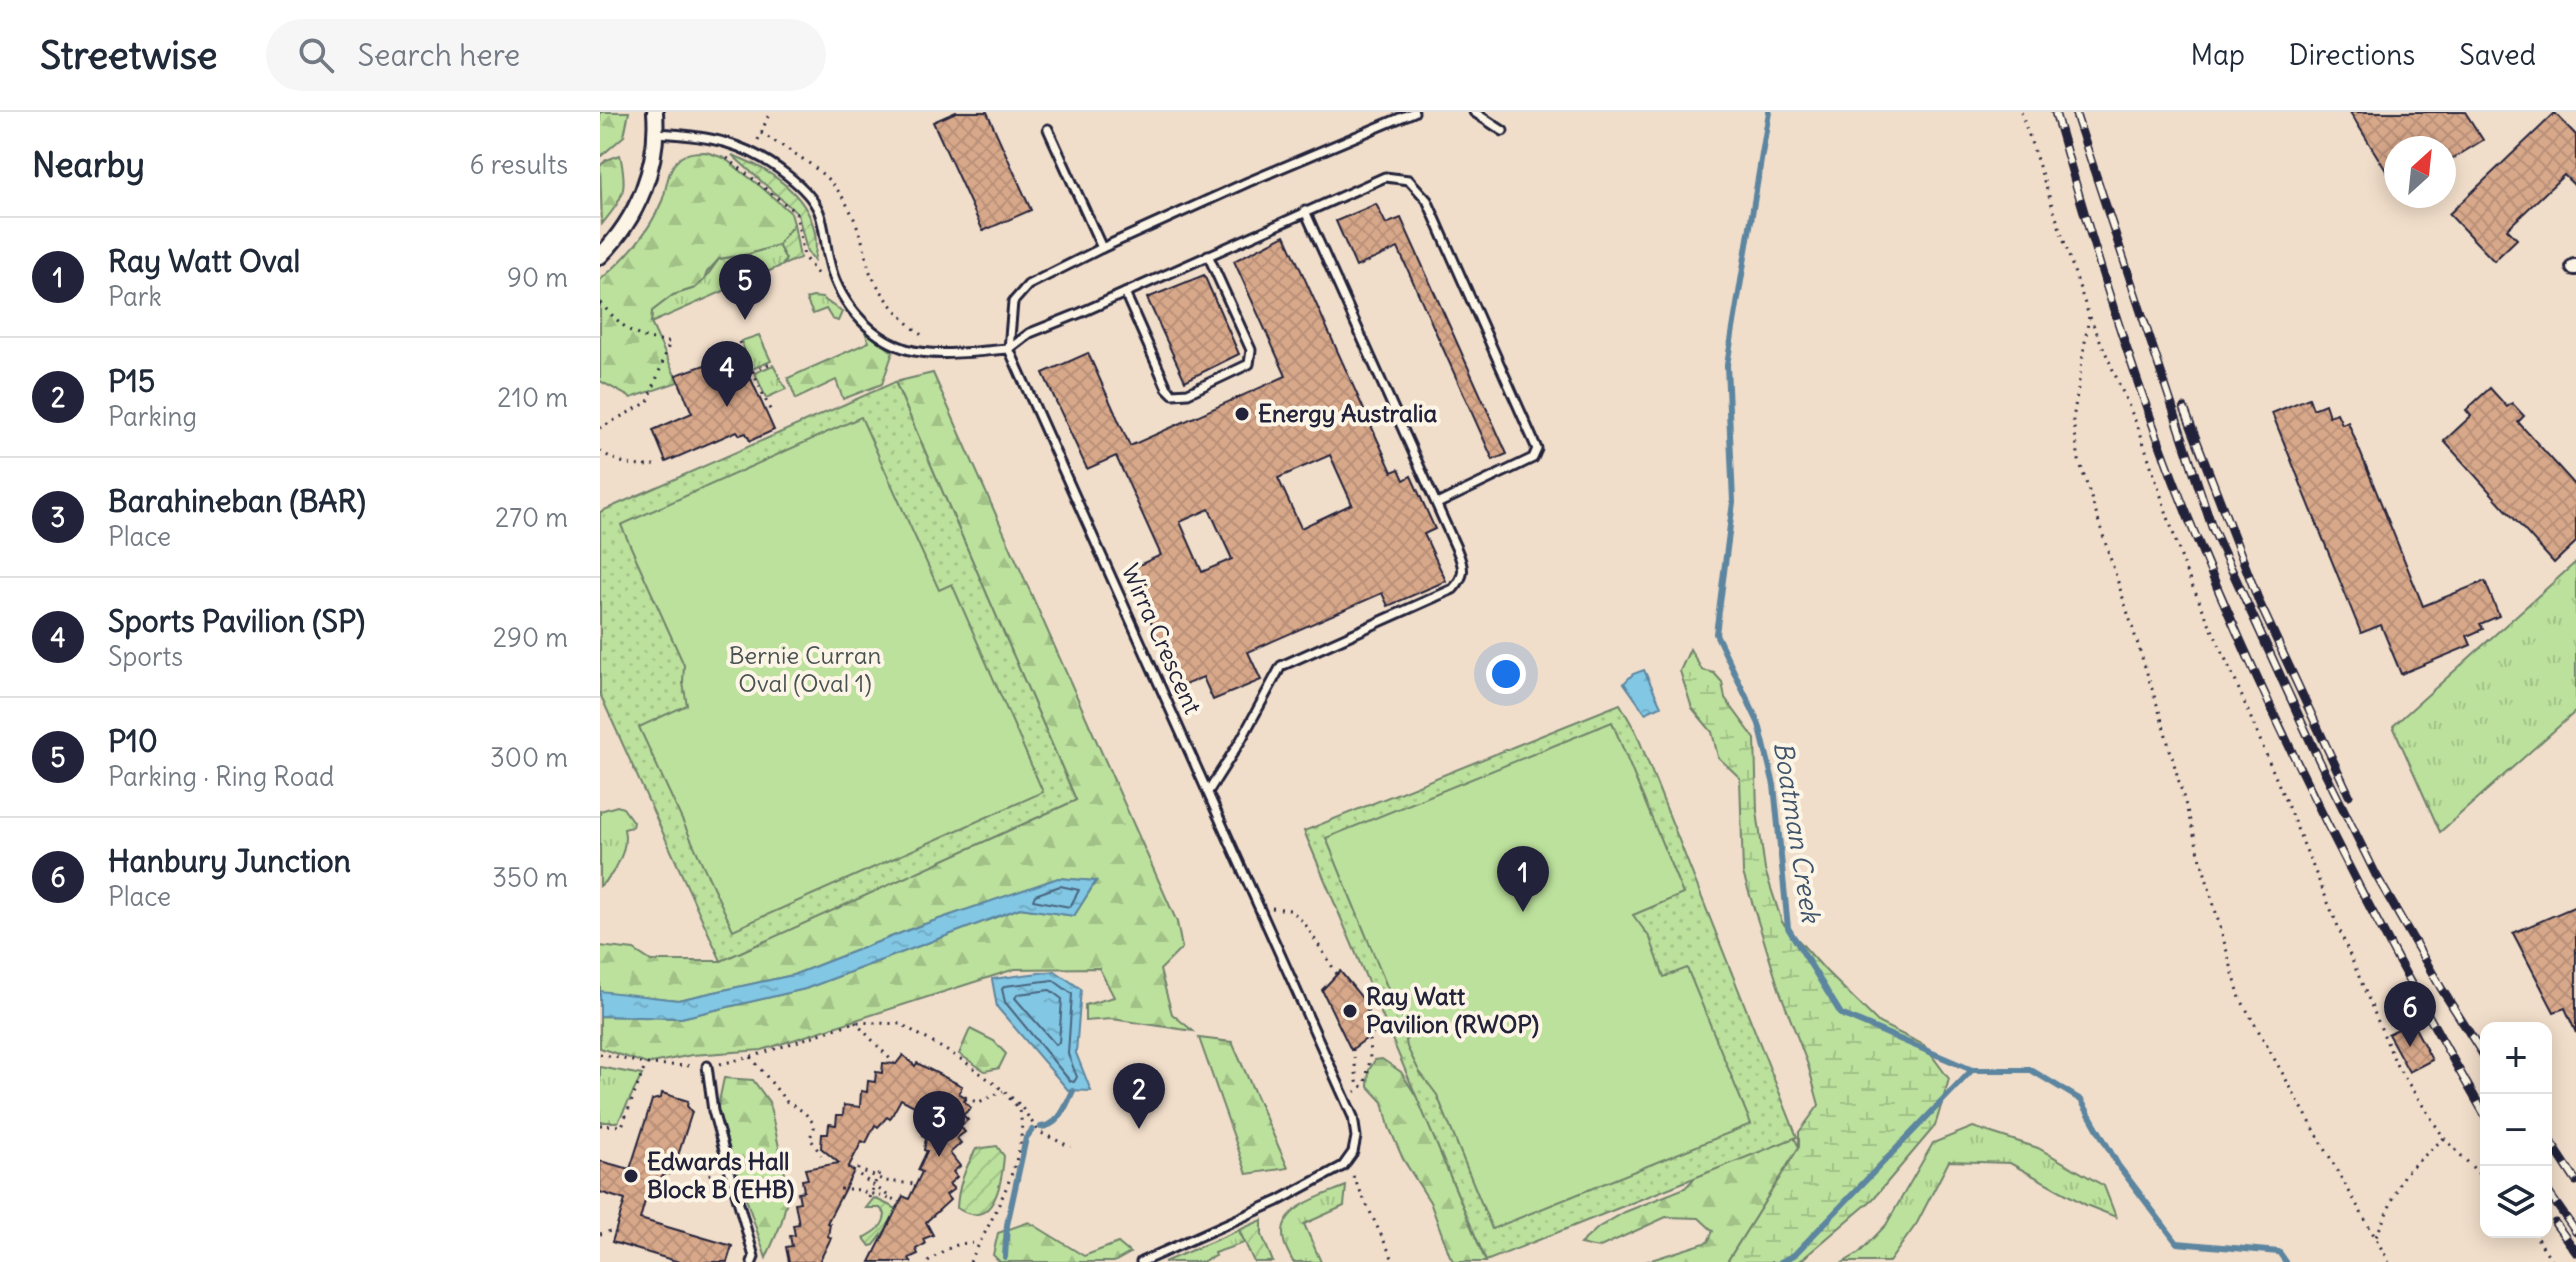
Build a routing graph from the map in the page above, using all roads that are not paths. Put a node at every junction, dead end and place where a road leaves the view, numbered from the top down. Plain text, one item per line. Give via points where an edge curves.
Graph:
1 (655, 112) edge
2 (1414, 112) edge
3 (1474, 112) edge
4 (1048, 129) dead end
5 (1503, 131) dead end
6 (657, 133) junction
7 (1305, 211) junction
8 (1102, 248) junction
9 (1208, 255) junction
10 (600, 256) edge
11 (1125, 293) junction
12 (1009, 349) junction
13 (1437, 504) junction
14 (1208, 792) junction
15 (707, 1066) road end
16 (752, 1262) edge
17 (1141, 1262) edge

1 - 6 street
2 - 8 lane
3 - 5 lane
4 - 8 lane
6 - 10 street via 639,203 621,235
6 - 12 lane via 731,142 753,151 799,185 819,213 829,263 844,300 870,328 918,351
7 - 9 lane
7 - 13 lane
7 - 13 lane via 1385,177 1409,180 1427,200 1537,449 1533,458
8 - 12 lane via 1028,285 1013,302
9 - 11 lane
9 - 11 lane via 1251,358 1249,364 1188,393 1173,394 1167,388
11 - 12 lane via 1030,333
12 - 14 lane, Wirra Crescent
13 - 14 lane via 1464,567 1462,579 1453,589 1281,666
14 - 17 lane, Wirra Crescent via 1353,1117 1356,1137 1353,1152 1330,1175
15 - 16 lane via 713,1111

